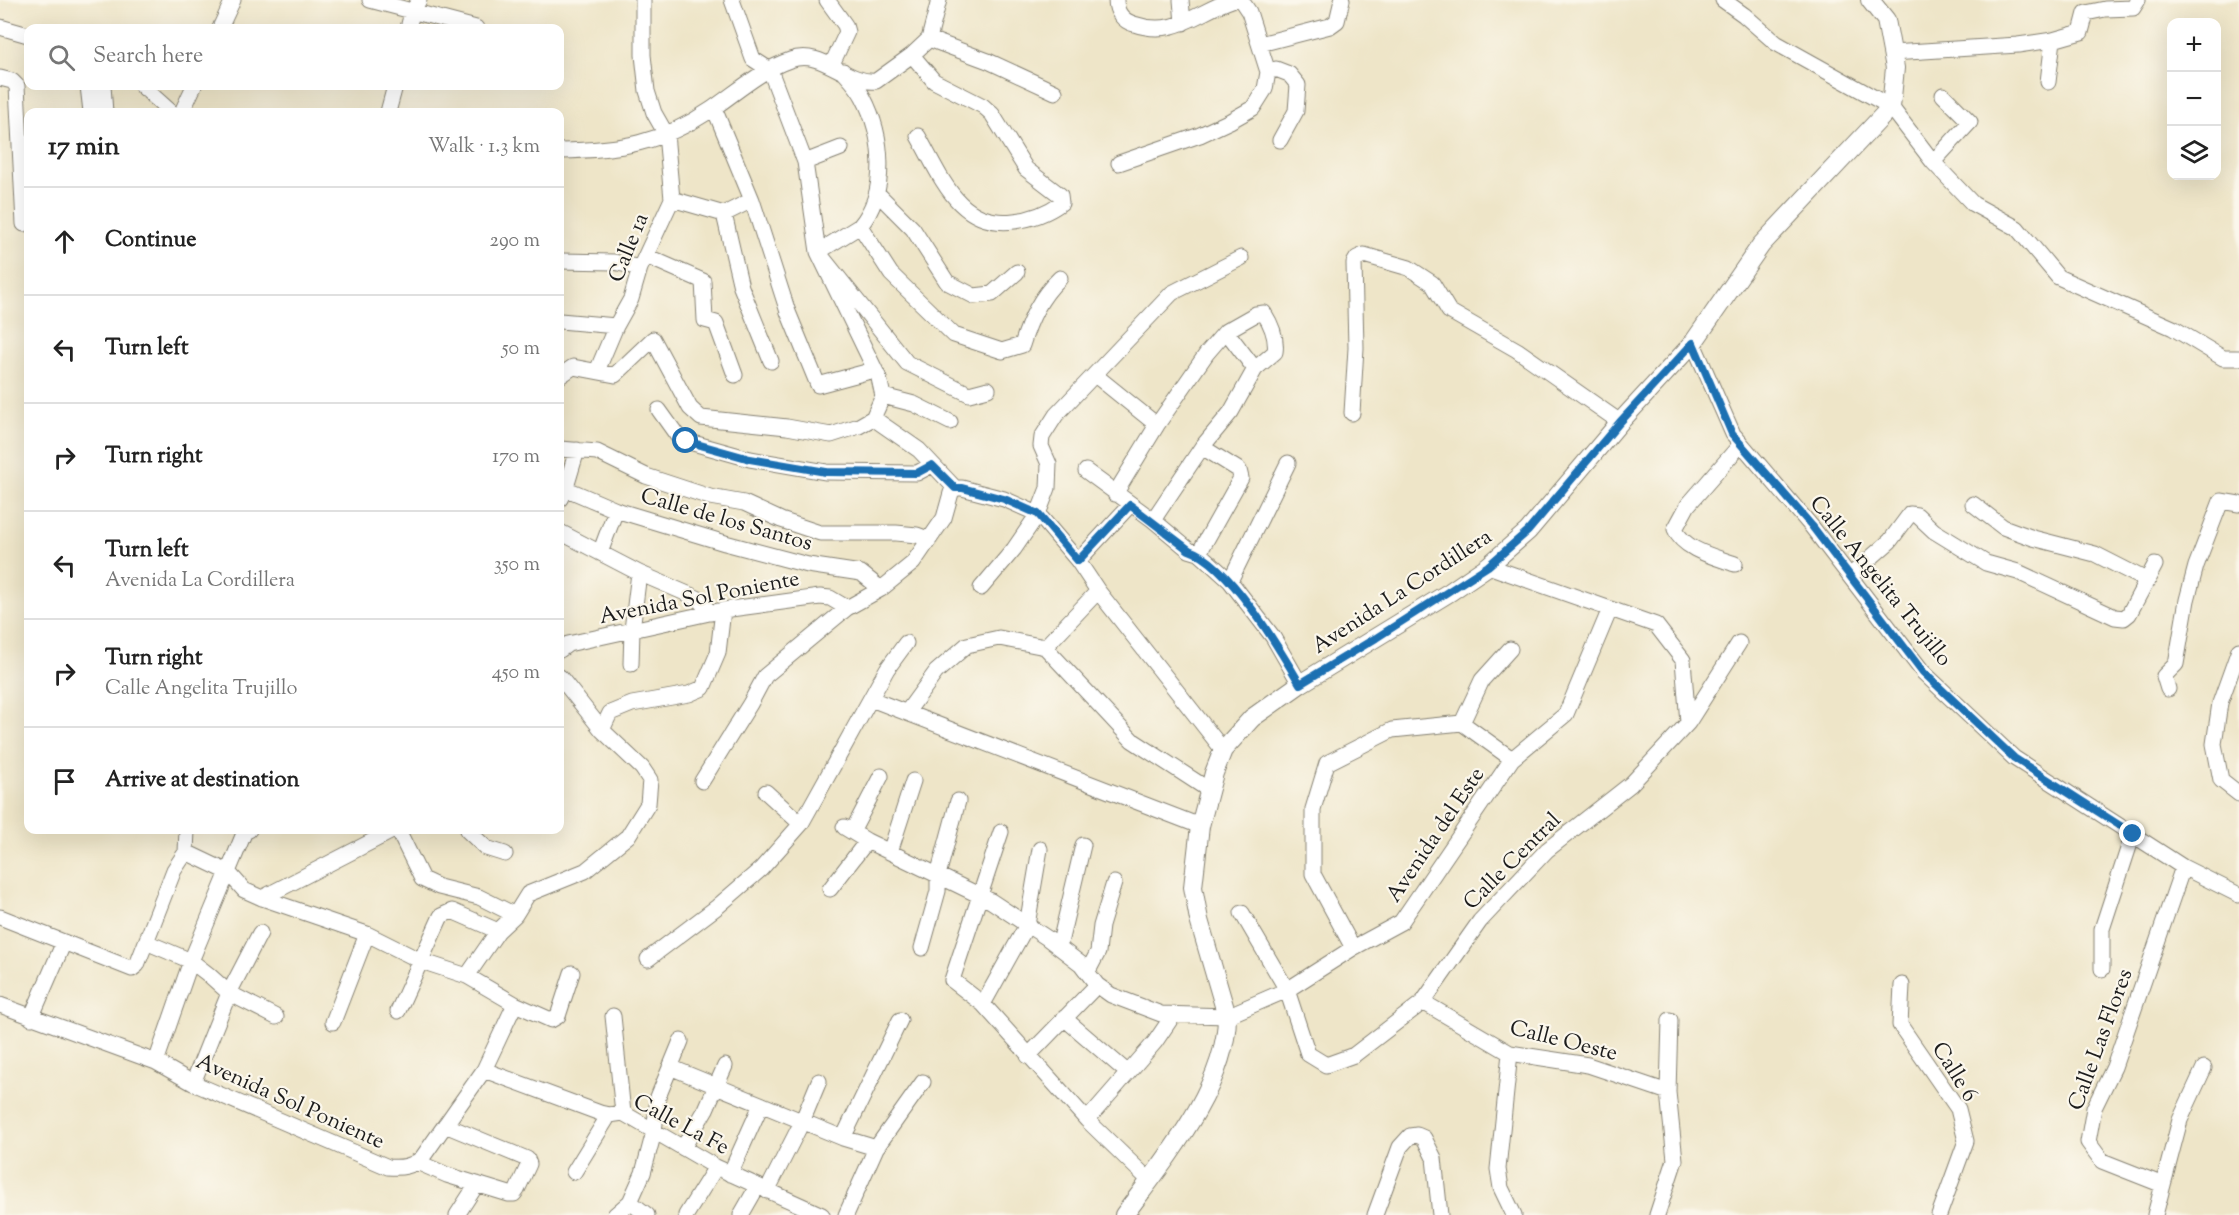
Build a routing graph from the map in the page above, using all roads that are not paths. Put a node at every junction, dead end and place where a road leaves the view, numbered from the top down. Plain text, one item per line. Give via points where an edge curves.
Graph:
1 (233, 0) edge
2 (370, 0) edge
3 (643, 0) edge
4 (732, 0) edge
5 (827, 0) edge
6 (939, 0) edge
7 (1116, 0) edge
8 (1181, 0) edge
9 (1232, 0) edge
10 (1241, 0) edge
11 (1342, 0) edge
12 (1723, 0) edge
13 (1870, 0) edge
14 (2138, 0) edge
15 (415, 6) edge
16 (2085, 6) edge
17 (1184, 23) junction
18 (222, 24) edge
19 (409, 24) edge
20 (465, 24) edge
21 (0, 27) edge
22 (24, 34) edge
23 (929, 39) junction
24 (2053, 40) junction
25 (1260, 44) junction
26 (1892, 54) junction
27 (912, 55) junction
28 (838, 67) junction
29 (770, 70) junction
30 (1268, 72) junction
31 (0, 78) edge
32 (2048, 82) dead end
33 (146, 90) edge
34 (192, 90) edge
35 (394, 90) edge
36 (1055, 92) dead end
37 (1943, 95) dead end
38 (1891, 107) junction
39 (167, 108) edge
40 (184, 108) edge
41 (389, 108) edge
42 (714, 108) junction
43 (666, 134) junction
44 (918, 136) dead end
45 (1280, 140) dead end
46 (841, 148) dead end
47 (564, 152) edge
48 (805, 162) junction
49 (1933, 162) junction
50 (1119, 163) dead end
51 (877, 193) junction
52 (672, 199) junction
53 (752, 200) junction
54 (724, 214) junction
55 (24, 224) dead end
56 (860, 226) junction
57 (818, 252) junction
58 (1241, 258) dead end
59 (564, 261) edge
60 (643, 262) junction
61 (1017, 272) dead end
62 (1060, 278) dead end
63 (564, 321) edge
64 (616, 326) junction
65 (1226, 331) junction
66 (1693, 343) junction
67 (2239, 358) edge
68 (771, 361) dead end
69 (1255, 369) junction
70 (874, 370) junction
71 (597, 371) junction
72 (564, 373) edge
73 (735, 375) dead end
74 (1095, 375) junction
75 (988, 389) dead end
76 (884, 396) junction
77 (659, 410) dead end
78 (1352, 413) dead end
79 (873, 418) junction
80 (950, 422) dead end
81 (1620, 422) junction
82 (1157, 425) junction
83 (1741, 444) junction
84 (1202, 447) junction
85 (564, 449) edge
86 (577, 450) junction
87 (1288, 463) dead end
88 (932, 465) junction
89 (1086, 471) dead end
90 (564, 486) edge
91 (955, 488) junction
92 (564, 492) edge
93 (1115, 494) junction
94 (1973, 504) dead end
95 (2239, 504) edge
96 (1130, 505) junction
97 (616, 510) junction
98 (1038, 514) junction
99 (1153, 520) junction
100 (564, 534) edge
101 (928, 539) junction
102 (600, 553) junction
103 (1199, 553) junction
104 (1078, 561) junction
105 (1735, 564) dead end
106 (2155, 565) dead end
107 (1488, 566) junction
108 (639, 573) junction
109 (1850, 576) junction
110 (1230, 581) junction
111 (2148, 581) junction
112 (981, 588) dead end
113 (881, 589) junction
114 (1098, 591) junction
115 (847, 608) junction
116 (1610, 609) junction
117 (717, 612) junction
118 (632, 630) junction
119 (906, 643) dead end
120 (1739, 643) dead end
121 (564, 645) edge
122 (1045, 647) junction
123 (1510, 650) dead end
124 (2239, 650) edge
125 (631, 664) dead end
126 (2235, 672) edge
127 (564, 682) edge
128 (1300, 684) junction
129 (2168, 689) dead end
130 (871, 699) junction
131 (906, 712) junction
132 (1462, 723) junction
133 (1688, 723) junction
134 (602, 730) junction
135 (1223, 750) junction
136 (1512, 759) junction
137 (880, 776) dead end
138 (702, 781) dead end
139 (913, 781) dead end
140 (1209, 790) junction
141 (766, 792) dead end
142 (2239, 794) edge
143 (958, 801) dead end
144 (801, 824) junction
145 (1200, 826) junction
146 (1001, 832) dead end
147 (187, 834) edge
148 (244, 834) edge
149 (388, 834) edge
150 (398, 834) edge
151 (471, 834) edge
152 (2133, 834) junction
153 (867, 841) junction
154 (1083, 845) dead end
155 (1040, 849) dead end
156 (186, 852) junction
157 (891, 852) junction
158 (505, 854) dead end
159 (2183, 867) junction
160 (228, 872) junction
161 (938, 875) junction
162 (1114, 883) dead end
163 (830, 889) dead end
164 (2239, 895) edge
165 (981, 896) junction
166 (262, 898) junction
167 (1242, 913) dead end
168 (515, 915) junction
169 (0, 916) edge
170 (1027, 925) junction
171 (498, 931) junction
172 (260, 933) dead end
173 (367, 934) junction
174 (64, 942) junction
175 (146, 942) junction
176 (1059, 947) junction
177 (922, 948) dead end
178 (1353, 948) junction
179 (648, 959) dead end
180 (191, 961) junction
181 (421, 961) junction
182 (2102, 969) dead end
183 (1088, 971) junction
184 (572, 973) dead end
185 (467, 976) junction
186 (1097, 985) junction
187 (1902, 986) dead end
188 (1287, 990) junction
189 (229, 993) junction
190 (1423, 1002) junction
191 (515, 1004) junction
192 (0, 1005) edge
193 (983, 1005) junction
194 (398, 1011) dead end
195 (1174, 1014) junction
196 (613, 1016) dead end
197 (1227, 1016) junction
198 (276, 1017) dead end
199 (31, 1018) junction
200 (1064, 1018) junction
201 (900, 1020) dead end
202 (1670, 1020) dead end
203 (333, 1022) dead end
204 (681, 1041) dead end
205 (1510, 1053) junction
206 (1028, 1056) junction
207 (156, 1062) junction
208 (725, 1066) dead end
209 (670, 1067) junction
210 (2204, 1068) dead end
211 (484, 1070) junction
212 (1128, 1073) junction
213 (819, 1082) dead end
214 (193, 1083) junction
215 (923, 1083) dead end
216 (716, 1086) junction
217 (1668, 1092) junction
218 (761, 1105) junction
219 (616, 1114) junction
220 (1087, 1120) junction
221 (802, 1122) junction
222 (445, 1125) junction
223 (654, 1132) junction
224 (843, 1138) junction
225 (683, 1148) junction
226 (876, 1148) junction
227 (417, 1162) junction
228 (723, 1171) junction
229 (574, 1172) dead end
230 (1149, 1180) junction
231 (477, 1184) junction
232 (2163, 1185) junction
233 (762, 1189) junction
234 (630, 1202) junction
235 (804, 1212) edge
236 (457, 1215) edge
237 (615, 1215) edge
238 (647, 1215) edge
239 (686, 1215) edge
240 (741, 1215) edge
241 (822, 1215) edge
242 (846, 1215) edge
243 (1124, 1215) edge
244 (1375, 1215) edge
245 (1440, 1215) edge
246 (1514, 1215) edge
247 (1657, 1215) edge
248 (1939, 1215) edge
249 (2155, 1215) edge

1 - 18 street
2 - 15 street
3 - 43 street via 647,91
4 - 29 street via 753,59
5 - 28 street via 847,32
6 - 23 street
7 - 17 street via 1116,8 1126,22 1147,29
8 - 17 street
9 - 17 street
10 - 25 street via 1250,12
11 - 25 street via 1336,21 1330,26
12 - 38 street via 1776,43
13 - 26 main road via 1886,20
14 - 16 street via 2133,8
15 - 19 street
15 - 20 street
16 - 24 street via 2081,32
21 - 22 street
23 - 27 street
23 - 36 street
24 - 26 street
24 - 32 street
25 - 30 street
26 - 38 main road via 1895,68
27 - 28 street via 876,81 856,79
27 - 44 street via 934,81 992,114 1026,169 1060,195 1061,203 1030,219 984,219 953,197
28 - 29 street via 801,57
28 - 51 street via 863,96 877,134
29 - 42 street
29 - 48 street
30 - 45 street via 1276,69 1289,74 1298,86 1296,111
30 - 50 street via 1265,89 1253,108 1200,135
31 - 55 street via 17,86
33 - 39 street
34 - 40 street
35 - 41 street
37 - 49 street via 1970,122
38 - 49 street
38 - 66 main road, Avenida La Cordillera via 1761,245
42 - 43 street
42 - 53 street
43 - 47 street via 614,149
43 - 52 street, Calle 1a
46 - 48 street
48 - 57 street
49 - 67 street via 1973,204 2017,228 2058,278 2173,328 2223,358
51 - 56 street
51 - 61 street via 913,229 947,282 974,296 992,294
52 - 54 street
52 - 60 street, Calle 1a
53 - 54 street
53 - 70 street via 788,312 818,385
54 - 68 street via 741,287
56 - 57 street
56 - 62 street via 891,274 954,335 1002,351 1022,345 1030,320
57 - 70 street
57 - 75 street via 907,363 969,394
58 - 74 street via 1172,293
59 - 60 street
60 - 64 street, Calle 1a
60 - 73 street via 703,281 705,320 716,323
63 - 64 street
64 - 71 street, Calle 1a
65 - 69 street
65 - 69 street via 1264,313 1271,324 1276,348
65 - 82 street
66 - 81 main road, Avenida La Cordillera
66 - 83 street, Calle Angelita Trujillo via 1732,434
69 - 84 street via 1231,411
70 - 76 street
71 - 72 street via 573,367
71 - 79 street via 615,375 654,339 690,408 701,418 831,435
74 - 82 street
74 - 98 street via 1056,415 1042,437 1041,446 1049,464 1048,488
76 - 79 street
76 - 80 street via 914,404
77 - 88 street via 680,438 750,459 826,472 917,473
78 - 81 street via 1356,348 1354,263 1364,255 1409,268 1432,283 1449,311 1517,350
79 - 88 street via 919,450
81 - 107 main road, Avenida La Cordillera via 1528,531
82 - 93 street
83 - 105 street via 1688,505 1675,530 1691,546
83 - 109 street, Calle Angelita Trujillo
84 - 99 street
84 - 103 street via 1239,470 1241,478
85 - 86 street
86 - 90 street
86 - 101 street via 597,452 646,476 710,497 744,503 820,533 896,532
87 - 110 street
88 - 91 street
89 - 93 street
91 - 98 street via 1004,499
91 - 101 street via 944,518
92 - 97 street, Calle de los Santos
93 - 96 street
94 - 111 street via 2003,527 2095,554
95 - 129 street via 2221,501 2196,566 2176,664 2164,676
96 - 99 street
96 - 104 street
97 - 102 street
97 - 113 street, Calle de los Santos via 808,565 861,573
98 - 104 street
98 - 112 street
99 - 103 street via 1189,550
100 - 102 street
101 - 113 street via 913,562
102 - 108 street
103 - 110 street
104 - 114 street
106 - 111 street
107 - 116 street
107 - 128 main road, Avenida La Cordillera
108 - 117 street via 697,598
108 - 118 street
109 - 111 street via 1890,541 1910,514 1986,563 2018,572 2115,617 2129,614
109 - 152 street, Calle Angelita Trujillo via 1923,672 2014,758
110 - 128 street via 1273,637
113 - 115 street
114 - 122 street
114 - 135 street
115 - 117 street, Avenida Sol Poniente via 820,597
115 - 138 street via 765,676
116 - 133 street via 1656,625 1683,660
116 - 136 street, Avenida del Este via 1566,714
117 - 118 street, Avenida Sol Poniente
117 - 134 street via 718,653 703,688 610,713
118 - 121 street, Avenida Sol Poniente
118 - 125 street
119 - 130 street
120 - 133 street, Calle Central
122 - 131 street via 999,638 967,645 936,672
122 - 140 street via 1132,740
123 - 132 street via 1482,680
124 - 126 street
126 - 142 street via 2220,703 2214,744 2221,780
127 - 134 street
128 - 135 main road, Avenida La Cordillera via 1252,718
130 - 131 street
130 - 144 street
131 - 145 street
132 - 136 street
132 - 178 street via 1392,730 1327,763 1313,809 1313,874
133 - 190 street, Calle Central via 1631,784 1532,865 1480,921
134 - 168 street via 650,780 648,804 628,836 585,871 528,894
135 - 140 main road, Avenida La Cordillera
136 - 178 street, Avenida del Este via 1401,922
137 - 153 street via 848,829
139 - 157 street
140 - 145 main road, Avenida La Cordillera
141 - 144 street
143 - 161 street
144 - 179 street via 761,870
145 - 197 main road, Avenida La Cordillera via 1193,887 1198,920
146 - 165 street
147 - 156 street
148 - 160 street
149 - 166 street
150 - 168 street via 422,879 479,897
151 - 158 street via 486,848
152 - 159 street, Calle Angelita Trujillo
152 - 182 street via 2103,929
153 - 157 street
153 - 163 street
154 - 176 street
155 - 170 street
156 - 160 street
156 - 175 street via 174,870
157 - 161 street
159 - 164 street, Calle Angelita Trujillo
159 - 232 street, Calle Las Flores via 2114,1067 2094,1108 2088,1142 2102,1161
160 - 166 street via 244,890
160 - 180 street
161 - 165 street
161 - 177 street via 938,891
162 - 183 street via 1098,952
165 - 170 street
165 - 193 street via 952,980
166 - 173 street
167 - 188 street
168 - 171 street
169 - 174 street
170 - 176 street
170 - 193 street
171 - 181 street via 452,911 441,916
171 - 185 street
172 - 189 street
173 - 181 street
173 - 203 street
174 - 175 street via 132,969
174 - 199 street
175 - 180 street
176 - 183 street
178 - 188 street, Avenida del Este
180 - 189 street
180 - 207 street
181 - 185 street
181 - 194 street
183 - 186 street
184 - 191 street via 558,1016 551,1020
185 - 191 street
186 - 195 street via 1161,1014
186 - 200 street
187 - 248 street, Calle 6 via 1900,1025 1958,1109 1966,1142
188 - 190 street, Calle Central via 1308,1054 1326,1065 1354,1055
188 - 197 street, Avenida del Este
189 - 198 street
189 - 214 street
190 - 205 street, Calle Oeste
191 - 211 street
192 - 199 street, Avenida Sol Poniente
193 - 206 street
195 - 197 street
195 - 212 street
196 - 219 street
197 - 230 main road, Avenida La Cordillera via 1227,1031 1213,1075 1181,1134
199 - 207 street, Avenida Sol Poniente
200 - 206 street
200 - 212 street
201 - 224 street
202 - 217 street
204 - 209 street
205 - 217 street, Calle Oeste via 1588,1065
205 - 246 street via 1498,1169 1501,1188
206 - 220 street
207 - 214 street, Avenida Sol Poniente
208 - 216 street
209 - 216 street
209 - 223 street via 658,1097
210 - 232 street via 2180,1120
211 - 219 street, Calle La Fe
211 - 222 street
212 - 220 street
213 - 221 street
214 - 227 street, Avenida Sol Poniente via 388,1167 402,1168
215 - 226 street
216 - 218 street
216 - 225 street
217 - 247 street via 1675,1160
218 - 221 street
218 - 228 street
219 - 223 street, Calle La Fe
219 - 229 street
220 - 230 street
221 - 224 street
221 - 233 street
222 - 227 street
222 - 231 street via 529,1161 514,1194
223 - 225 street, Calle La Fe
223 - 234 street
224 - 226 street
225 - 228 street, Calle La Fe
226 - 242 street
227 - 231 street
228 - 233 street, Calle La Fe
228 - 239 street
230 - 243 main road, Avenida La Cordillera
231 - 236 street
232 - 249 street
233 - 235 street, Calle La Fe
233 - 240 street
234 - 237 street
234 - 238 street
235 - 241 street, Calle La Fe
244 - 245 street via 1400,1147 1410,1136 1417,1135 1424,1138 1434,1158

